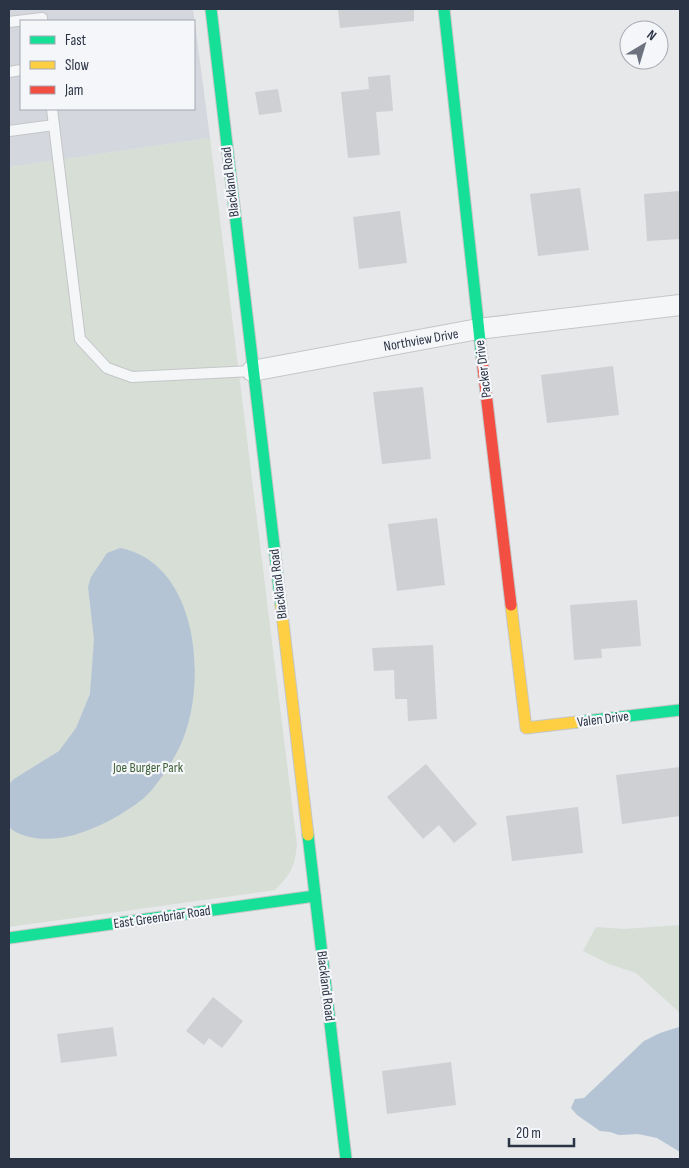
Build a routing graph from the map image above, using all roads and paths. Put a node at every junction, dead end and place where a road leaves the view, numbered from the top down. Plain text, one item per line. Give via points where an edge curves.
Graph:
1 (211, 9) edge
2 (444, 9) edge
3 (26, 20) edge
4 (42, 20) edge
5 (52, 110) edge
6 (54, 125) junction
7 (9, 131) edge
8 (680, 305) edge
9 (478, 329) junction
10 (252, 370) junction
11 (680, 710) edge
12 (526, 728) joint
13 (315, 896) junction
14 (9, 938) edge
15 (346, 1159) edge

1 - 10 street, Blackland Road
2 - 9 street, Packer Drive
3 - 4 lane
5 - 6 lane
6 - 7 lane
6 - 10 lane via 80,339 107,368 132,377
8 - 9 street, Northview Drive
9 - 10 street, Northview Drive
9 - 12 street, Packer Drive
10 - 13 street, Blackland Road
11 - 12 street, Valen Drive
13 - 14 street, East Greenbriar Road
13 - 15 street, Blackland Road

